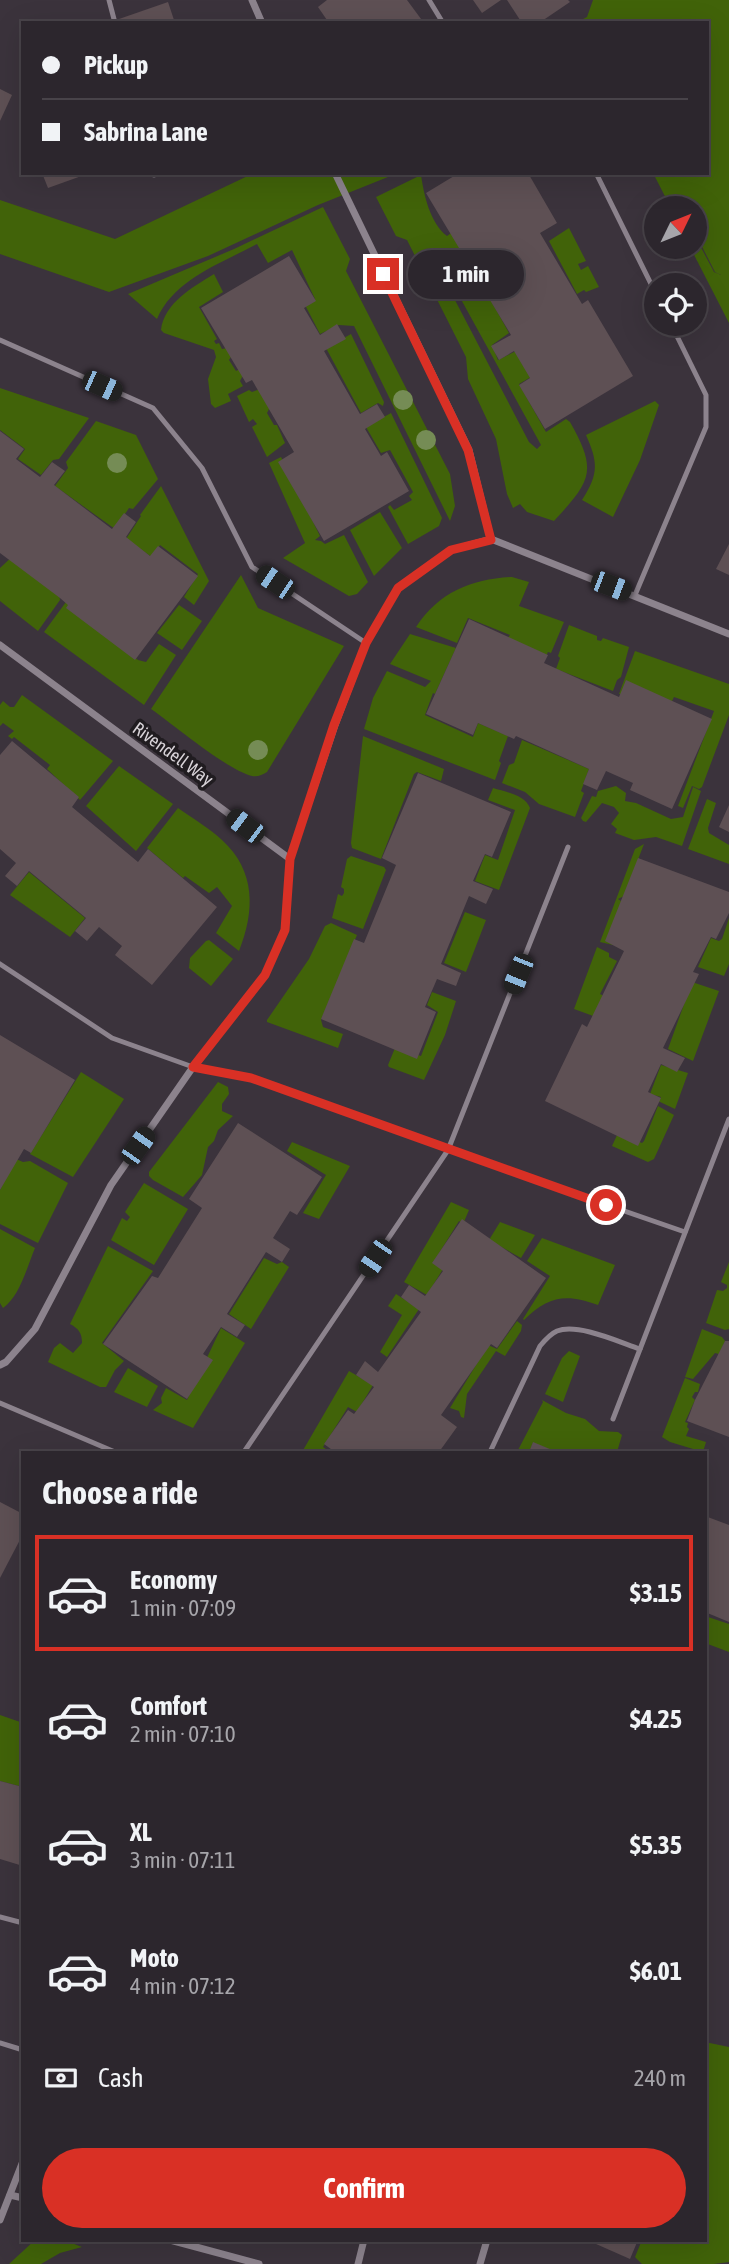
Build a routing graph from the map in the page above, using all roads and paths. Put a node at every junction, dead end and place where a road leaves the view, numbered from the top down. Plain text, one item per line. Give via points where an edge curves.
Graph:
1 (109, 0) edge
2 (252, 0) edge
3 (429, 0) edge
4 (114, 21) edge
5 (261, 21) edge
6 (442, 21) edge
7 (336, 175) edge
8 (597, 175) edge
9 (646, 273) edge
10 (677, 336) edge
11 (0, 340) edge
12 (491, 540) junction
13 (635, 595) junction
14 (729, 634) edge
15 (366, 643) junction
16 (0, 646) edge
17 (568, 847) dead end
18 (290, 859) junction
19 (0, 964) edge
20 (193, 1067) junction
21 (729, 1119) edge
22 (448, 1150) junction
23 (685, 1232) junction
24 (639, 1349) junction
25 (0, 1364) edge
26 (0, 1403) edge
27 (613, 1419) dead end
28 (113, 1451) edge
29 (245, 1451) edge
30 (490, 1451) edge
31 (0, 1917) edge
32 (21, 1922) edge
33 (0, 2043) edge
34 (21, 2049) edge
35 (21, 2166) edge
36 (10, 2194) junction
37 (21, 2197) edge
38 (0, 2220) edge
39 (177, 2242) edge
40 (364, 2242) edge
41 (486, 2242) edge
42 (249, 2263) edge
43 (258, 2264) edge
44 (358, 2264) edge
45 (480, 2264) edge

1 - 4 lane
2 - 5 street
3 - 6 lane
7 - 12 street via 468,450
8 - 9 lane
10 - 13 lane via 706,395 706,427
11 - 15 lane via 153,408 202,468 252,567
12 - 13 street
12 - 15 street via 451,550 398,588
13 - 14 street
15 - 18 street
16 - 18 street, Rivendell Way
17 - 22 lane
18 - 20 street via 285,930 265,975
19 - 20 lane via 112,1038
20 - 22 lane via 251,1078
20 - 25 street via 111,1185 35,1329
21 - 23 lane
22 - 23 lane
22 - 29 lane
23 - 24 lane
24 - 27 lane
24 - 30 lane via 575,1329 548,1336
26 - 28 lane
31 - 32 lane
33 - 34 lane
35 - 36 street
36 - 37 street
36 - 38 street
39 - 42 street
40 - 44 street
41 - 45 street
42 - 43 street

